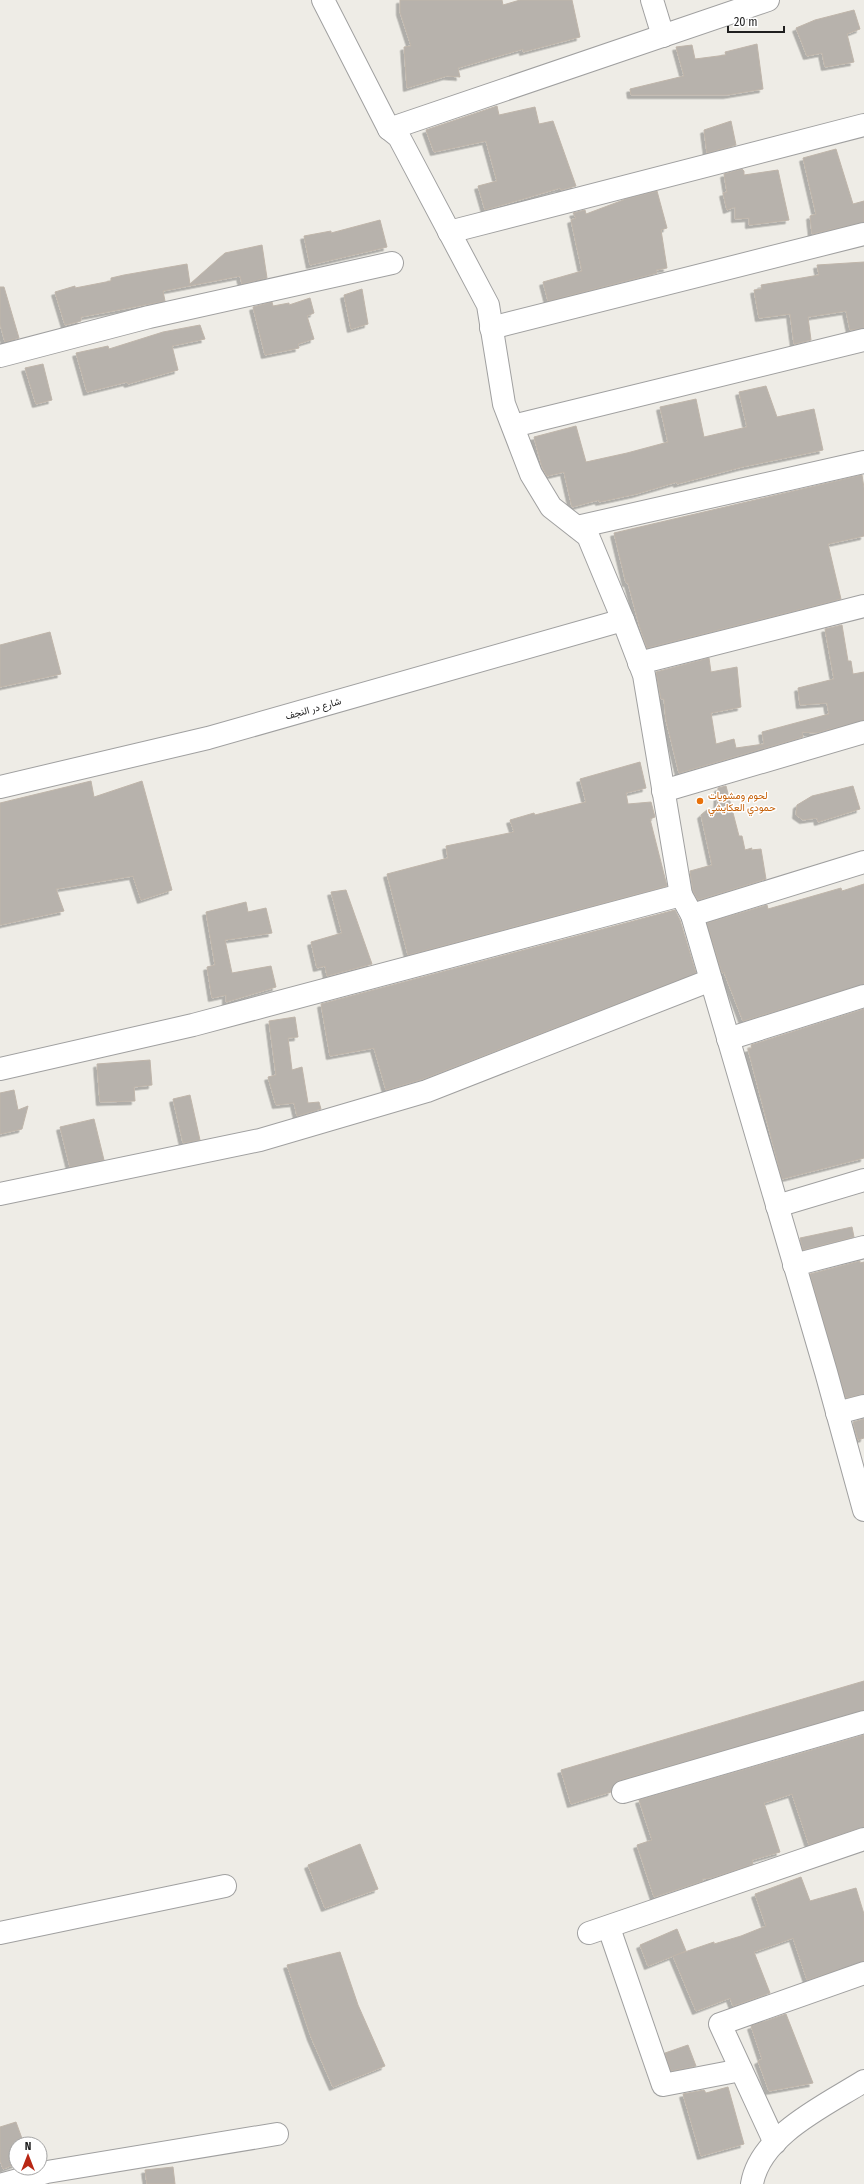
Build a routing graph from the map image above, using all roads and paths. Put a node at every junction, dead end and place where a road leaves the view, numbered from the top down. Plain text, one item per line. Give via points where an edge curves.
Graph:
1 (323, 0) edge
2 (652, 0) edge
3 (768, 0) edge
4 (663, 36) junction
5 (864, 125) edge
6 (389, 129) junction
7 (450, 232) junction
8 (864, 234) edge
9 (392, 263) dead end
10 (491, 328) junction
11 (864, 340) edge
12 (0, 356) edge
13 (513, 426) junction
14 (864, 462) edge
15 (576, 527) junction
16 (864, 606) edge
17 (623, 620) junction
18 (639, 663) junction
19 (864, 732) edge
20 (0, 788) edge
21 (664, 791) junction
22 (864, 862) edge
23 (681, 895) junction
24 (692, 915) junction
25 (711, 980) junction
26 (864, 996) edge
27 (728, 1039) junction
28 (0, 1069) edge
29 (864, 1180) edge
30 (0, 1194) edge
31 (777, 1206) junction
32 (864, 1247) edge
33 (794, 1264) junction
34 (864, 1406) edge
35 (837, 1413) junction
36 (864, 1510) edge
37 (864, 1722) edge
38 (623, 1792) dead end
39 (864, 1839) edge
40 (225, 1886) dead end
41 (609, 1928) junction
42 (0, 1933) edge
43 (589, 1933) dead end
44 (864, 1973) edge
45 (741, 2070) junction
46 (864, 2081) edge
47 (277, 2134) dead end
48 (775, 2143) junction
49 (4, 2184) edge
50 (752, 2184) edge

1 - 6 street
2 - 4 street
3 - 4 street
4 - 6 street
5 - 7 street
6 - 7 street via 399,137
7 - 10 street via 488,305
8 - 10 street
9 - 12 street via 148,317
10 - 13 street via 504,404
11 - 13 street
13 - 15 street via 531,474 551,507
14 - 15 street
15 - 17 street via 588,536
16 - 18 street
17 - 18 street
17 - 20 street, شارع در النجف via 208,738
18 - 21 street via 644,675
19 - 21 street
21 - 23 street
22 - 24 street
23 - 24 street
23 - 28 street via 192,1025
24 - 25 street
25 - 27 street
25 - 30 street via 427,1091 260,1140
26 - 27 street
27 - 31 street
29 - 31 street
31 - 33 street
32 - 33 street
33 - 35 street
34 - 35 street
35 - 36 street
37 - 38 street
39 - 41 street
40 - 42 street
41 - 43 street
41 - 45 street via 664,2086
44 - 45 street via 720,2024
45 - 48 street
46 - 48 street via 793,2125
47 - 49 street via 48,2172
48 - 50 street via 761,2158

